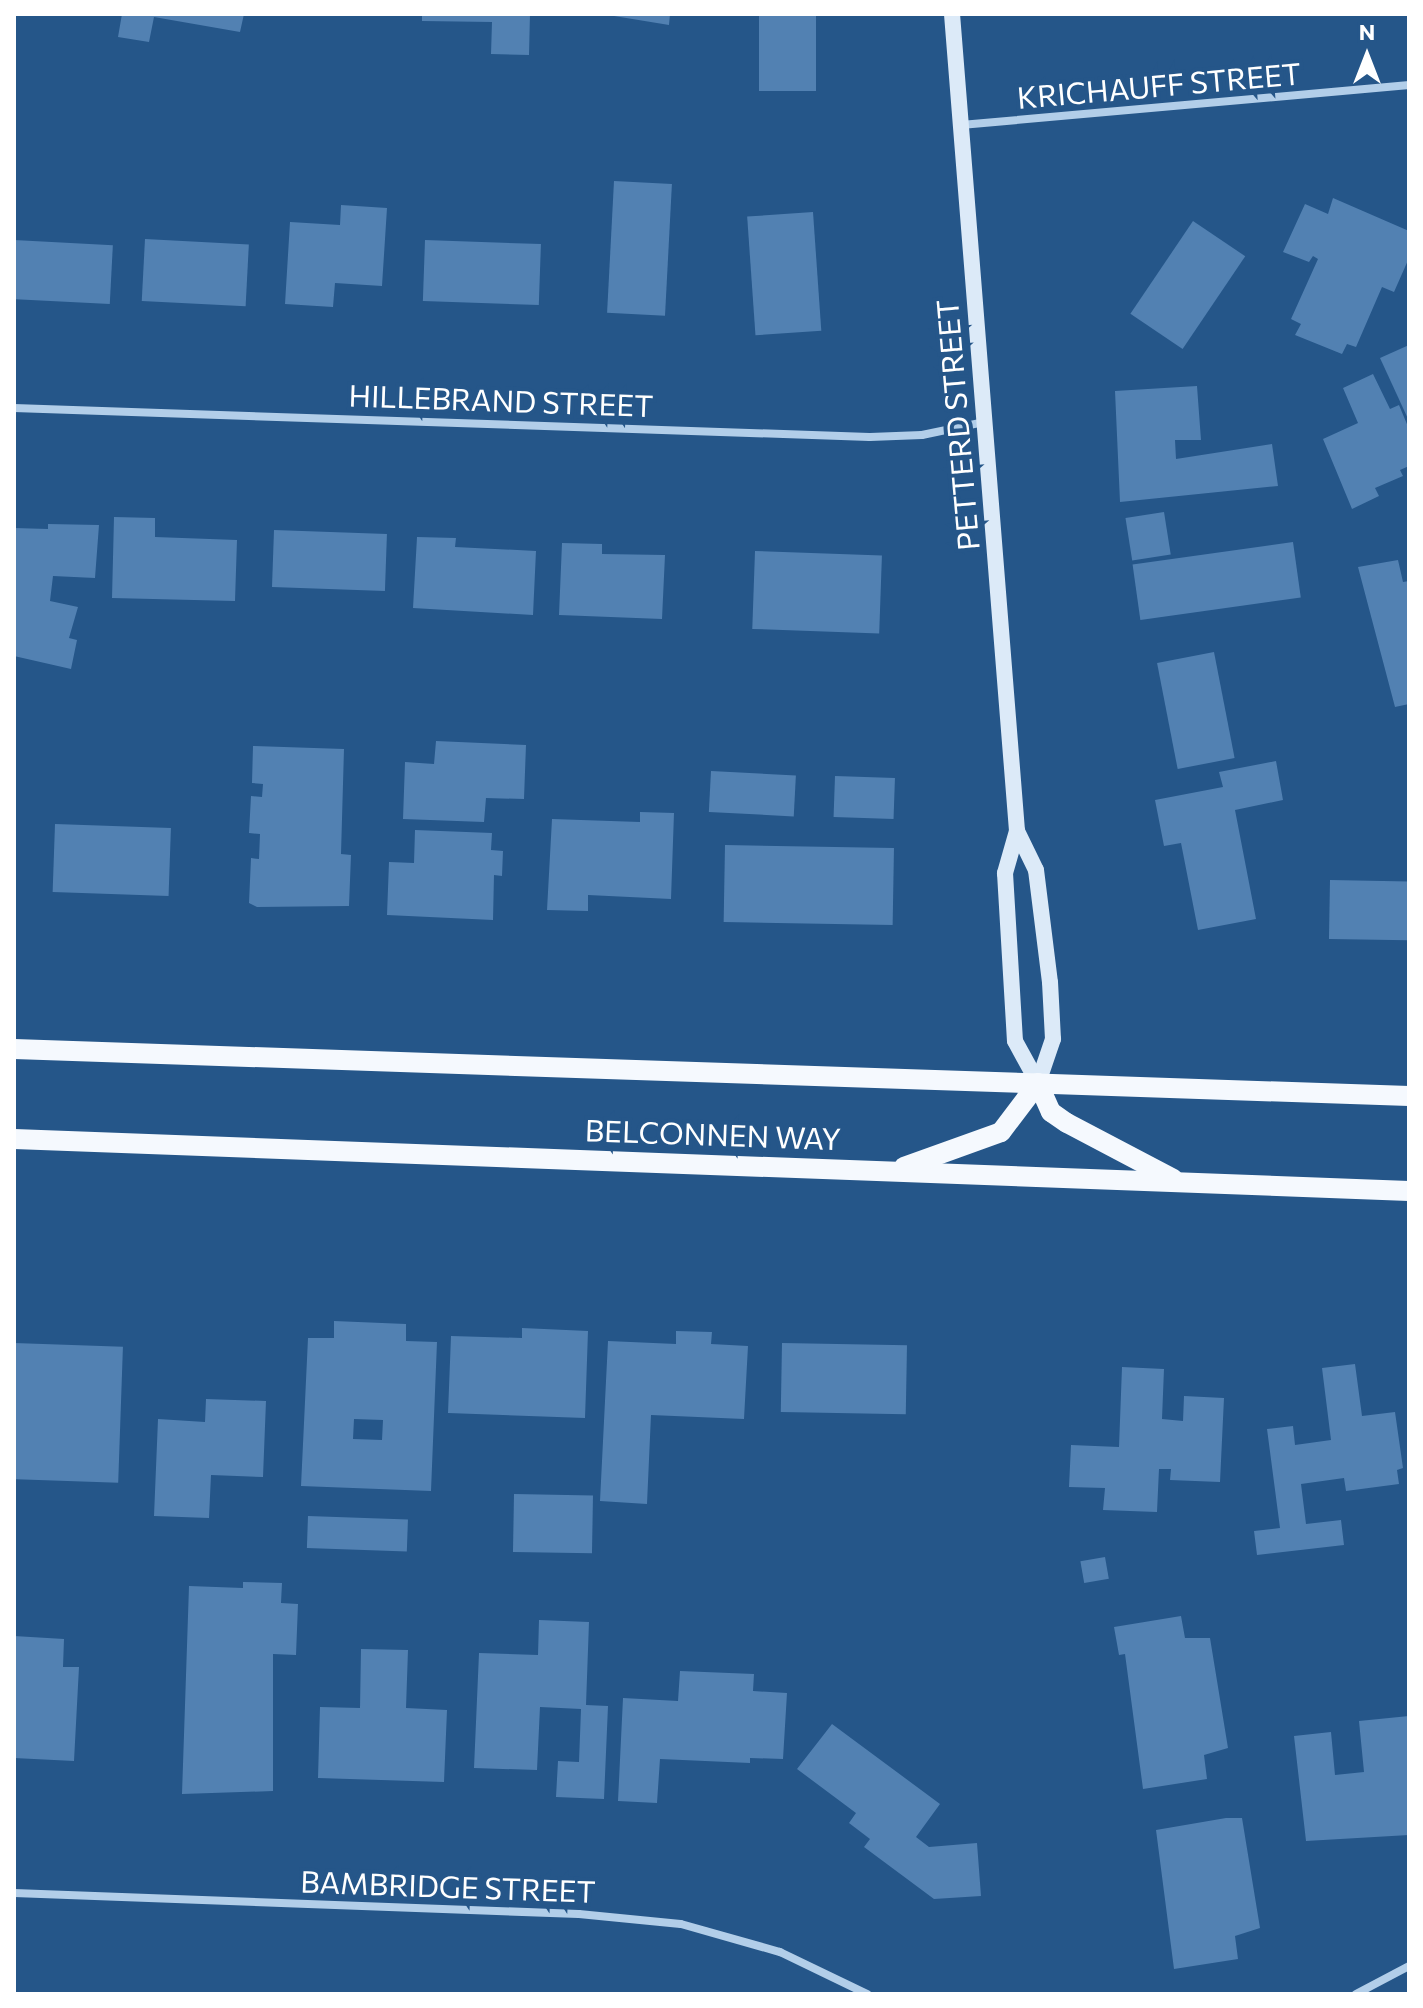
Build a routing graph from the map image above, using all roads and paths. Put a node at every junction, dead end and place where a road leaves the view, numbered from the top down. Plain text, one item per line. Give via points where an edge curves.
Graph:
1 (952, 14) edge
2 (1409, 85) edge
3 (961, 125) junction
4 (14, 408) edge
5 (984, 422) junction
6 (1017, 831) junction
7 (14, 1049) edge
8 (1038, 1083) junction
9 (1409, 1096) edge
10 (14, 1139) edge
11 (892, 1171) junction
12 (1180, 1182) junction
13 (1409, 1191) edge
14 (14, 1893) edge
15 (1409, 1966) edge
16 (867, 1994) edge
17 (1356, 1994) edge

1 - 3 street, PETTERD STREET
2 - 3 street, KRICHAUFF STREET
3 - 5 street, PETTERD STREET
4 - 5 street, HILLEBRAND STREET via 870,437 922,435
5 - 6 street, PETTERD STREET
6 - 8 street, PETTERD STREET via 1036,870 1050,982 1053,1039
6 - 8 street, PETTERD STREET via 1005,873 1015,1041
7 - 8 main road, BELCONNEN WAY
8 - 9 main road, BELCONNEN WAY
8 - 11 main road via 1001,1132
8 - 12 main road via 1051,1112
10 - 11 main road, BELCONNEN WAY
11 - 12 main road, BELCONNEN WAY
12 - 13 main road, BELCONNEN WAY
14 - 16 street, BAMBRIDGE STREET via 579,1914 681,1924 780,1952
15 - 17 street

